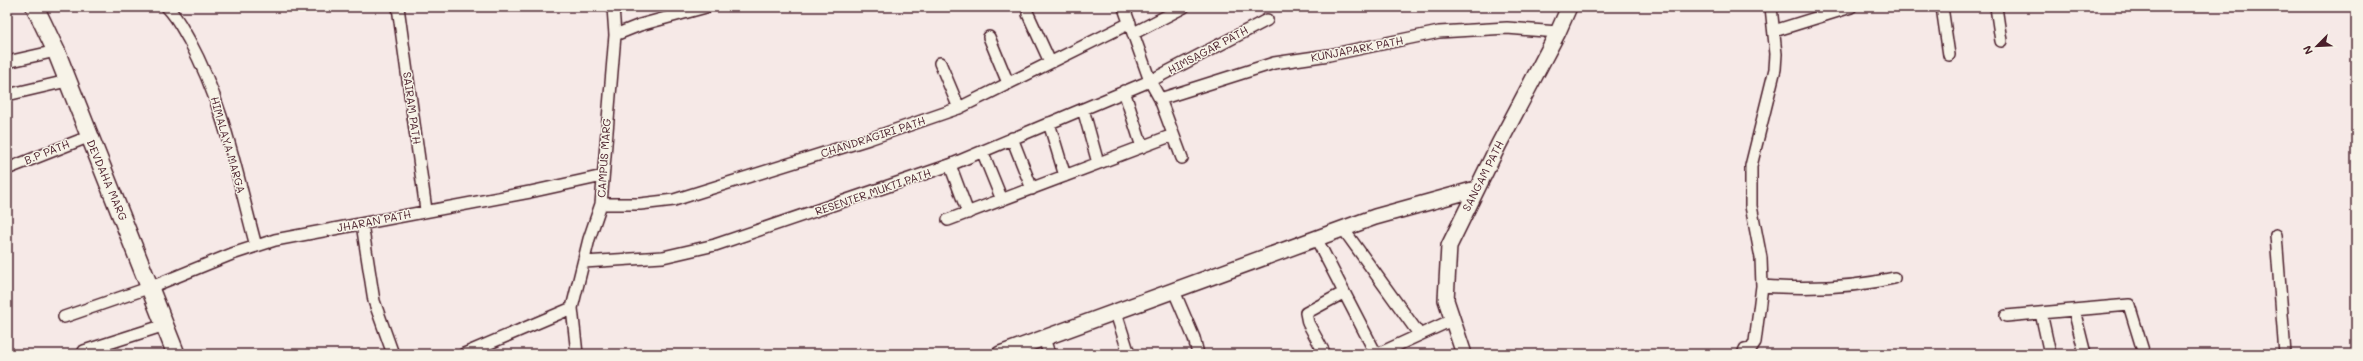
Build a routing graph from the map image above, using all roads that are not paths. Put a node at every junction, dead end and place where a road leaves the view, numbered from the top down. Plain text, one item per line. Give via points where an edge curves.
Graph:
1 (35, 7) edge
2 (167, 7) edge
3 (398, 7) edge
4 (613, 7) edge
5 (706, 7) edge
6 (1184, 7) edge
7 (1568, 7) edge
8 (1771, 7) edge
9 (1851, 7) edge
10 (1942, 7) edge
11 (1996, 7) edge
12 (1124, 8) edge
13 (1028, 14) dead end
14 (1267, 20) dead end
15 (1132, 28) junction
16 (1774, 31) junction
17 (1558, 32) junction
18 (615, 35) junction
19 (989, 37) dead end
20 (2000, 41) dead end
21 (56, 51) junction
22 (1949, 55) dead end
23 (7, 62) edge
24 (1050, 62) junction
25 (940, 63) dead end
26 (67, 81) junction
27 (1150, 81) junction
28 (1008, 83) junction
29 (1124, 90) junction
30 (7, 95) edge
31 (1160, 99) junction
32 (959, 108) junction
33 (1083, 109) junction
34 (1049, 123) junction
35 (1173, 135) junction
36 (88, 137) junction
37 (1012, 138) junction
38 (1142, 147) junction
39 (983, 153) junction
40 (1182, 158) dead end
41 (1098, 163) junction
42 (950, 165) junction
43 (7, 169) edge
44 (603, 176) junction
45 (1064, 176) junction
46 (1032, 189) junction
47 (1476, 189) junction
48 (1002, 200) junction
49 (601, 204) junction
50 (426, 210) junction
51 (968, 213) junction
52 (948, 220) dead end
53 (362, 224) junction
54 (1344, 230) junction
55 (2276, 235) dead end
56 (1316, 238) junction
57 (256, 246) junction
58 (584, 262) junction
59 (1894, 278) dead end
60 (1762, 286) junction
61 (151, 288) junction
62 (1174, 292) junction
63 (1343, 292) junction
64 (572, 308) junction
65 (2074, 310) junction
66 (1116, 313) junction
67 (2041, 313) junction
68 (2006, 316) dead end
69 (64, 317) dead end
70 (1452, 320) junction
71 (166, 325) junction
72 (1419, 334) junction
73 (1044, 338) junction
74 (84, 351) dead end
75 (176, 354) edge
76 (393, 354) edge
77 (464, 354) edge
78 (576, 354) edge
79 (1000, 354) edge
80 (1049, 354) edge
81 (1129, 354) edge
82 (1198, 354) edge
83 (1325, 354) edge
84 (1377, 354) edge
85 (1464, 354) edge
86 (1743, 354) edge
87 (2050, 354) edge
88 (2086, 354) edge
89 (2144, 354) edge
90 (2285, 354) edge

1 - 21 main road, DEVDAHA MARG
2 - 57 street, HIMALAYA MARGA via 176,17 200,61 220,109
3 - 50 street, SAIRAM PATH
4 - 18 street, CAMPUS MARG
5 - 18 street via 640,25
6 - 15 street, CHANDRAGIRI PATH
7 - 17 street, SANGAM PATH
8 - 16 street
9 - 16 street
10 - 22 street
11 - 20 street
12 - 15 street
13 - 24 street
14 - 27 street, HIMSAGAR PATH
15 - 24 street, CHANDRAGIRI PATH
15 - 27 street
16 - 60 street via 1775,69 1751,166 1751,206 1761,258
17 - 31 street, KUNJAPARK PATH via 1507,28 1439,32 1329,55 1274,63
17 - 47 street, SANGAM PATH
18 - 44 street, CAMPUS MARG
19 - 28 street
21 - 23 street
21 - 26 main road, DEVDAHA MARG
24 - 28 street, CHANDRAGIRI PATH
25 - 32 street
26 - 30 street
26 - 36 main road, DEVDAHA MARG
27 - 29 street, RESENTER MUKTI PATH
27 - 31 street
28 - 32 street, CHANDRAGIRI PATH
29 - 33 street, RESENTER MUKTI PATH
29 - 38 street
31 - 35 street
32 - 49 street, CHANDRAGIRI PATH via 870,139 674,200 640,204
33 - 34 street, RESENTER MUKTI PATH
33 - 41 street
34 - 37 street, RESENTER MUKTI PATH
34 - 45 street
35 - 38 street
35 - 40 street
36 - 43 street, B.P PATH
36 - 61 main road, DEVDAHA MARG
37 - 39 street, RESENTER MUKTI PATH
37 - 46 street
38 - 41 street
39 - 42 street, RESENTER MUKTI PATH
39 - 48 street
41 - 45 street
42 - 51 street
42 - 58 street, RESENTER MUKTI PATH via 715,246 662,258
44 - 49 street, CAMPUS MARG
44 - 50 street, JHARAN PATH
45 - 46 street
46 - 48 street
47 - 54 street via 1437,198
47 - 70 street, SANGAM PATH via 1448,246 1446,300
48 - 51 street
49 - 58 street, CAMPUS MARG
50 - 53 street, JHARAN PATH
51 - 52 street
53 - 57 street, JHARAN PATH via 275,240
53 - 76 street via 374,301
54 - 56 street
54 - 72 street
55 - 90 street
56 - 62 street
56 - 63 street
57 - 61 street, JHARAN PATH
58 - 64 street, CAMPUS MARG
59 - 60 street via 1847,285
60 - 86 street via 1755,342 1751,348 1745,349
61 - 69 street, JHARAN PATH
61 - 71 main road, DEVDAHA MARG
62 - 66 street via 1146,299
62 - 82 street via 1194,338
63 - 83 street via 1306,313 1308,323
63 - 84 street
64 - 77 street
64 - 78 street, CAMPUS MARG
65 - 67 street
65 - 88 street
65 - 89 street via 2129,305
66 - 73 street
66 - 81 street
67 - 68 street
67 - 87 street
70 - 72 street
70 - 85 street, SANGAM PATH
71 - 74 street
71 - 75 main road, DEVDAHA MARG
72 - 84 street
73 - 79 street
73 - 80 street

